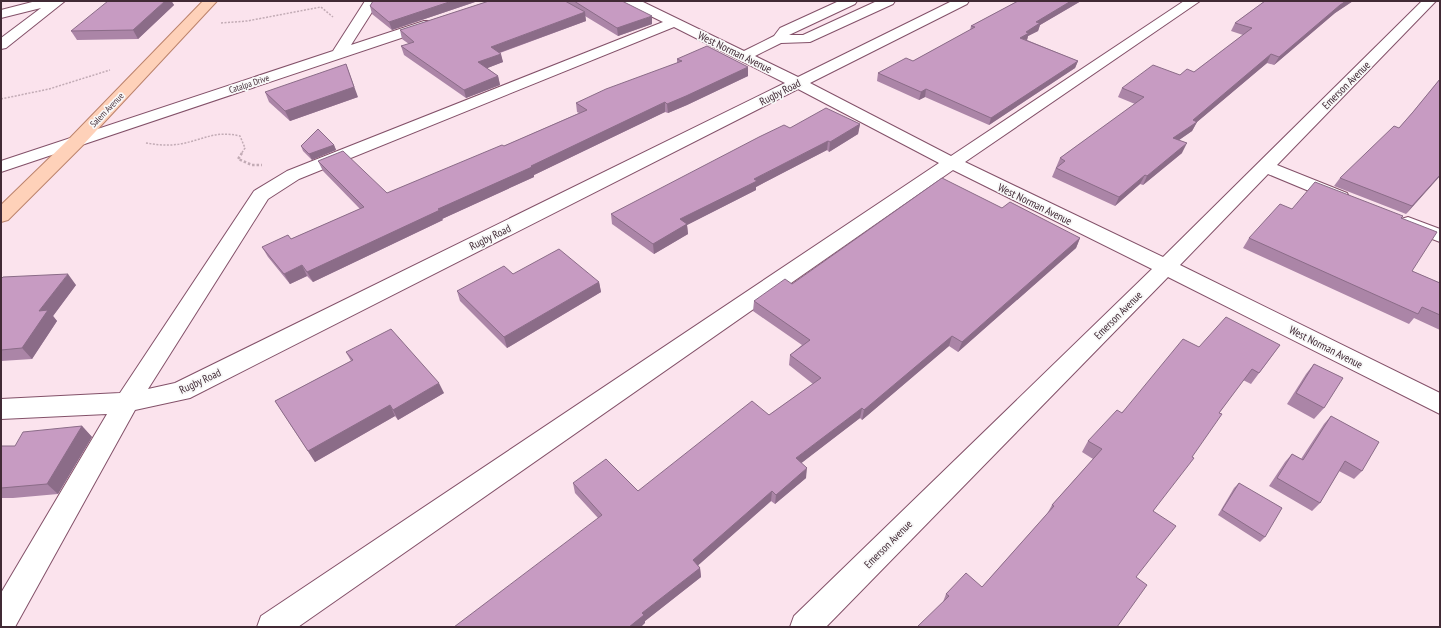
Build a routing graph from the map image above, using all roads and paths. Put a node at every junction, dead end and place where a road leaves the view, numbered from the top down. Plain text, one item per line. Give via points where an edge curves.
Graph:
1 (54, 1) edge
2 (58, 1) edge
3 (210, 1) edge
4 (372, 1) edge
5 (631, 1) edge
6 (850, 1) edge
7 (888, 1) edge
8 (960, 1) edge
9 (1193, 1) edge
10 (1429, 1) edge
11 (1, 14) edge
12 (444, 18) edge
13 (334, 19) dead end
14 (672, 23) junction
15 (189, 24) junction
16 (779, 39) junction
17 (1, 45) edge
18 (339, 54) junction
19 (744, 56) junction
20 (112, 70) dead end
21 (798, 83) junction
22 (1, 99) edge
23 (76, 142) junction
24 (144, 143) dead end
25 (952, 163) junction
26 (1265, 166) junction
27 (1, 167) edge
28 (293, 174) junction
29 (1360, 204) edge
30 (1, 216) edge
31 (1389, 216) edge
32 (1440, 236) edge
33 (1166, 267) junction
34 (127, 402) junction
35 (1440, 404) edge
36 (1, 409) edge
37 (1, 621) edge
38 (272, 627) edge
39 (805, 627) edge

1 - 11 street
2 - 17 street
3 - 15 main road, Salem Avenue
4 - 18 street
5 - 14 street, West Norman Avenue
6 - 16 street via 785,31
7 - 16 street via 805,39
8 - 21 street, Rugby Road
9 - 25 street
10 - 26 street, Emerson Avenue
12 - 18 street, Catalpa Drive
13 - 15 path via 321,7 253,21
14 - 19 street, West Norman Avenue
14 - 28 street
15 - 23 main road, Salem Avenue
16 - 19 street
18 - 23 street, Catalpa Drive
19 - 21 street, West Norman Avenue
20 - 22 path via 49,89
21 - 25 street, West Norman Avenue
21 - 34 street, Rugby Road via 181,391
23 - 27 street, Catalpa Drive
23 - 30 main road, Salem Avenue
24 - 28 path via 160,146 181,144 226,131 240,136 245,148 238,159 252,165 280,166
25 - 33 street, West Norman Avenue
25 - 38 street
26 - 29 street
26 - 33 street, Emerson Avenue
28 - 34 street via 261,195
31 - 32 street
33 - 35 street, West Norman Avenue
33 - 39 street, Emerson Avenue
34 - 36 street, Rugby Road
34 - 37 street

